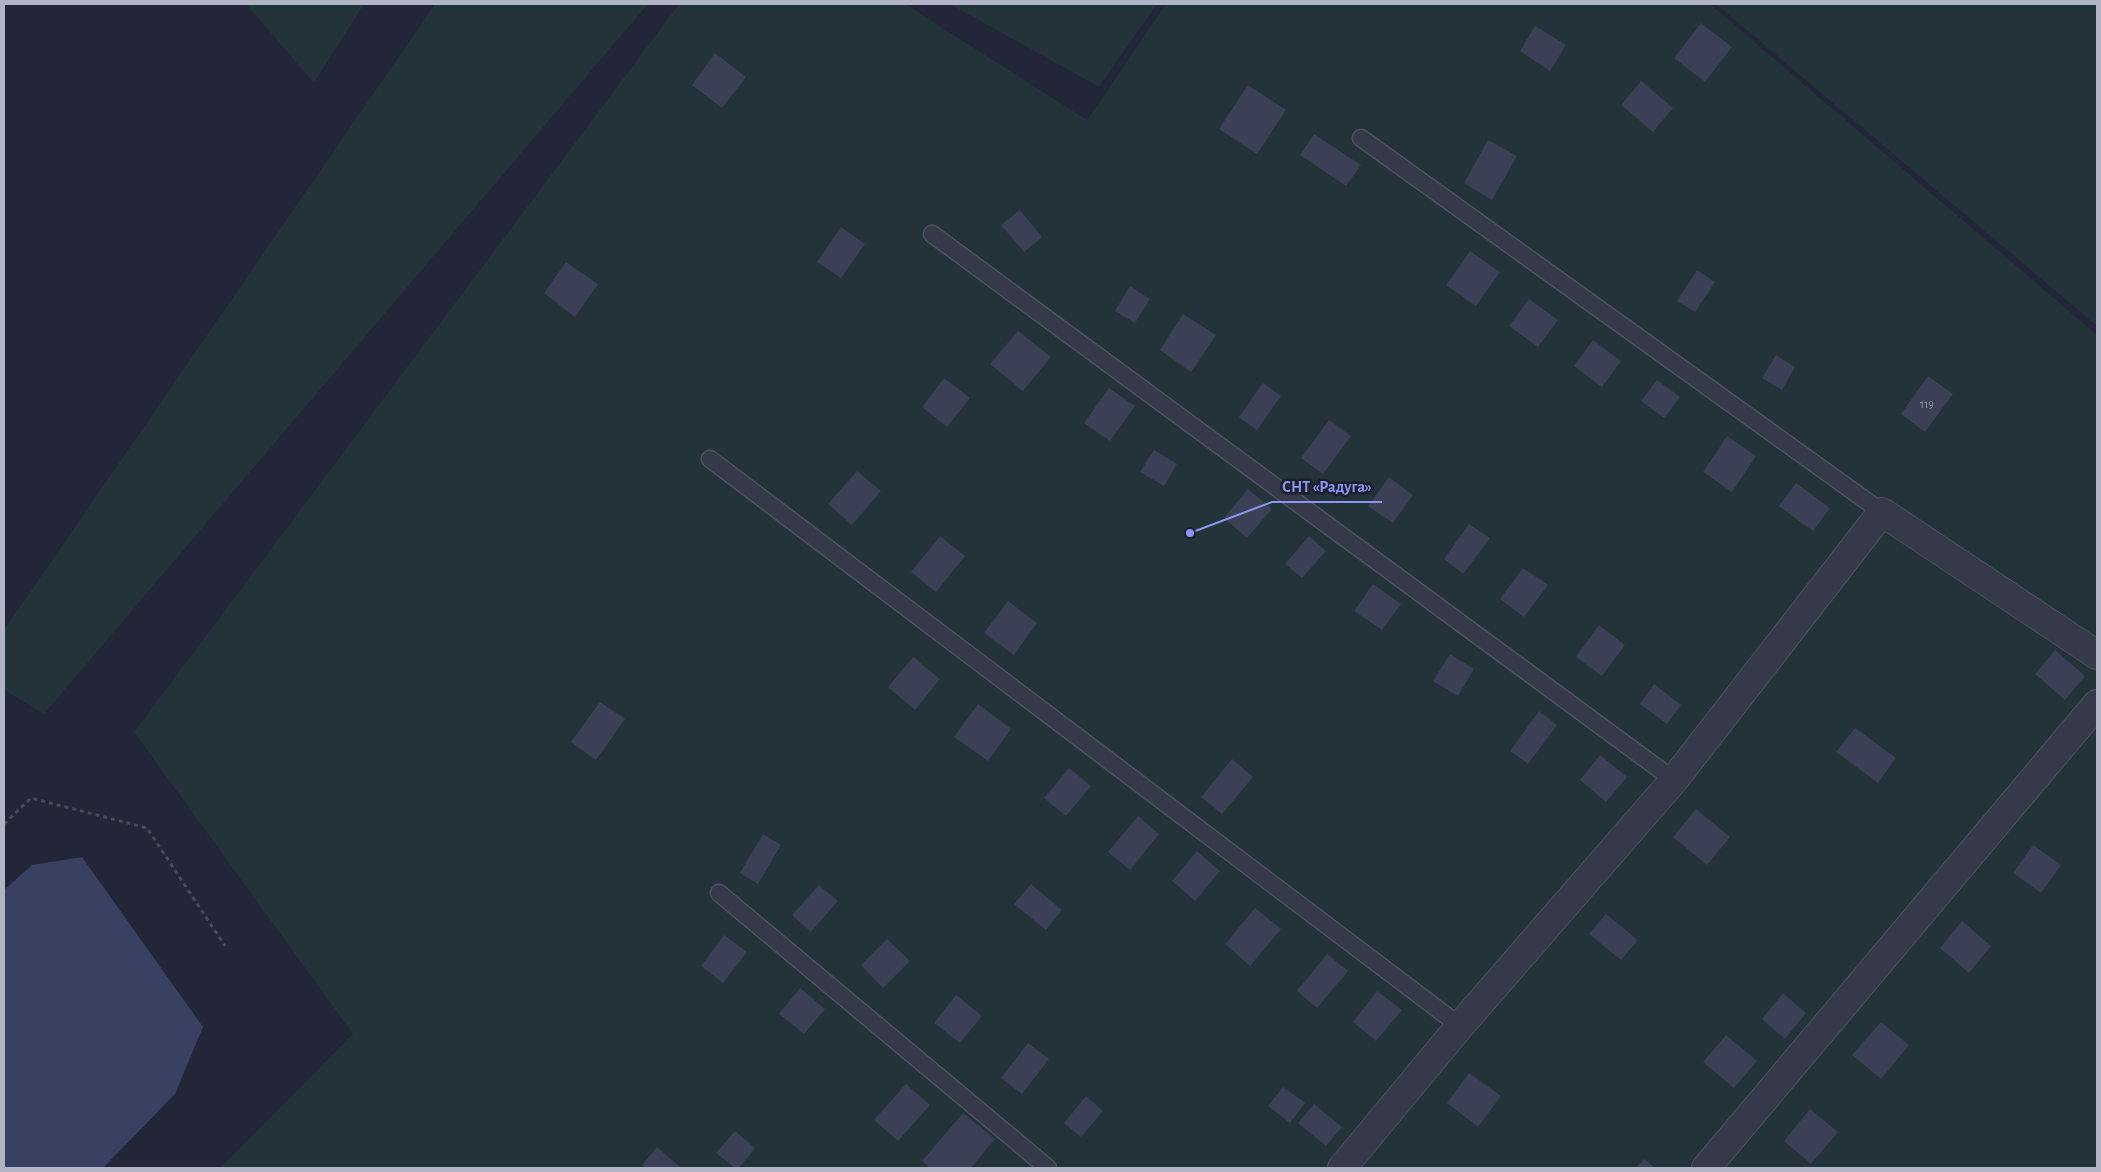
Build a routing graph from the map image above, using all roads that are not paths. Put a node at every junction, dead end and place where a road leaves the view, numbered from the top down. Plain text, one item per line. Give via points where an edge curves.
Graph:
1 (1361, 138) dead end
2 (932, 234) dead end
3 (710, 459) dead end
4 (1882, 512) junction
5 (2097, 655) edge
6 (2097, 704) edge
7 (1674, 780) junction
8 (719, 893) dead end
9 (1460, 1026) junction
10 (1048, 1168) edge
11 (1342, 1168) edge
12 (1706, 1168) edge

1 - 4 lane
2 - 7 lane
3 - 9 lane
4 - 5 street
4 - 7 street
6 - 12 street
7 - 9 street
8 - 10 lane
9 - 11 street

